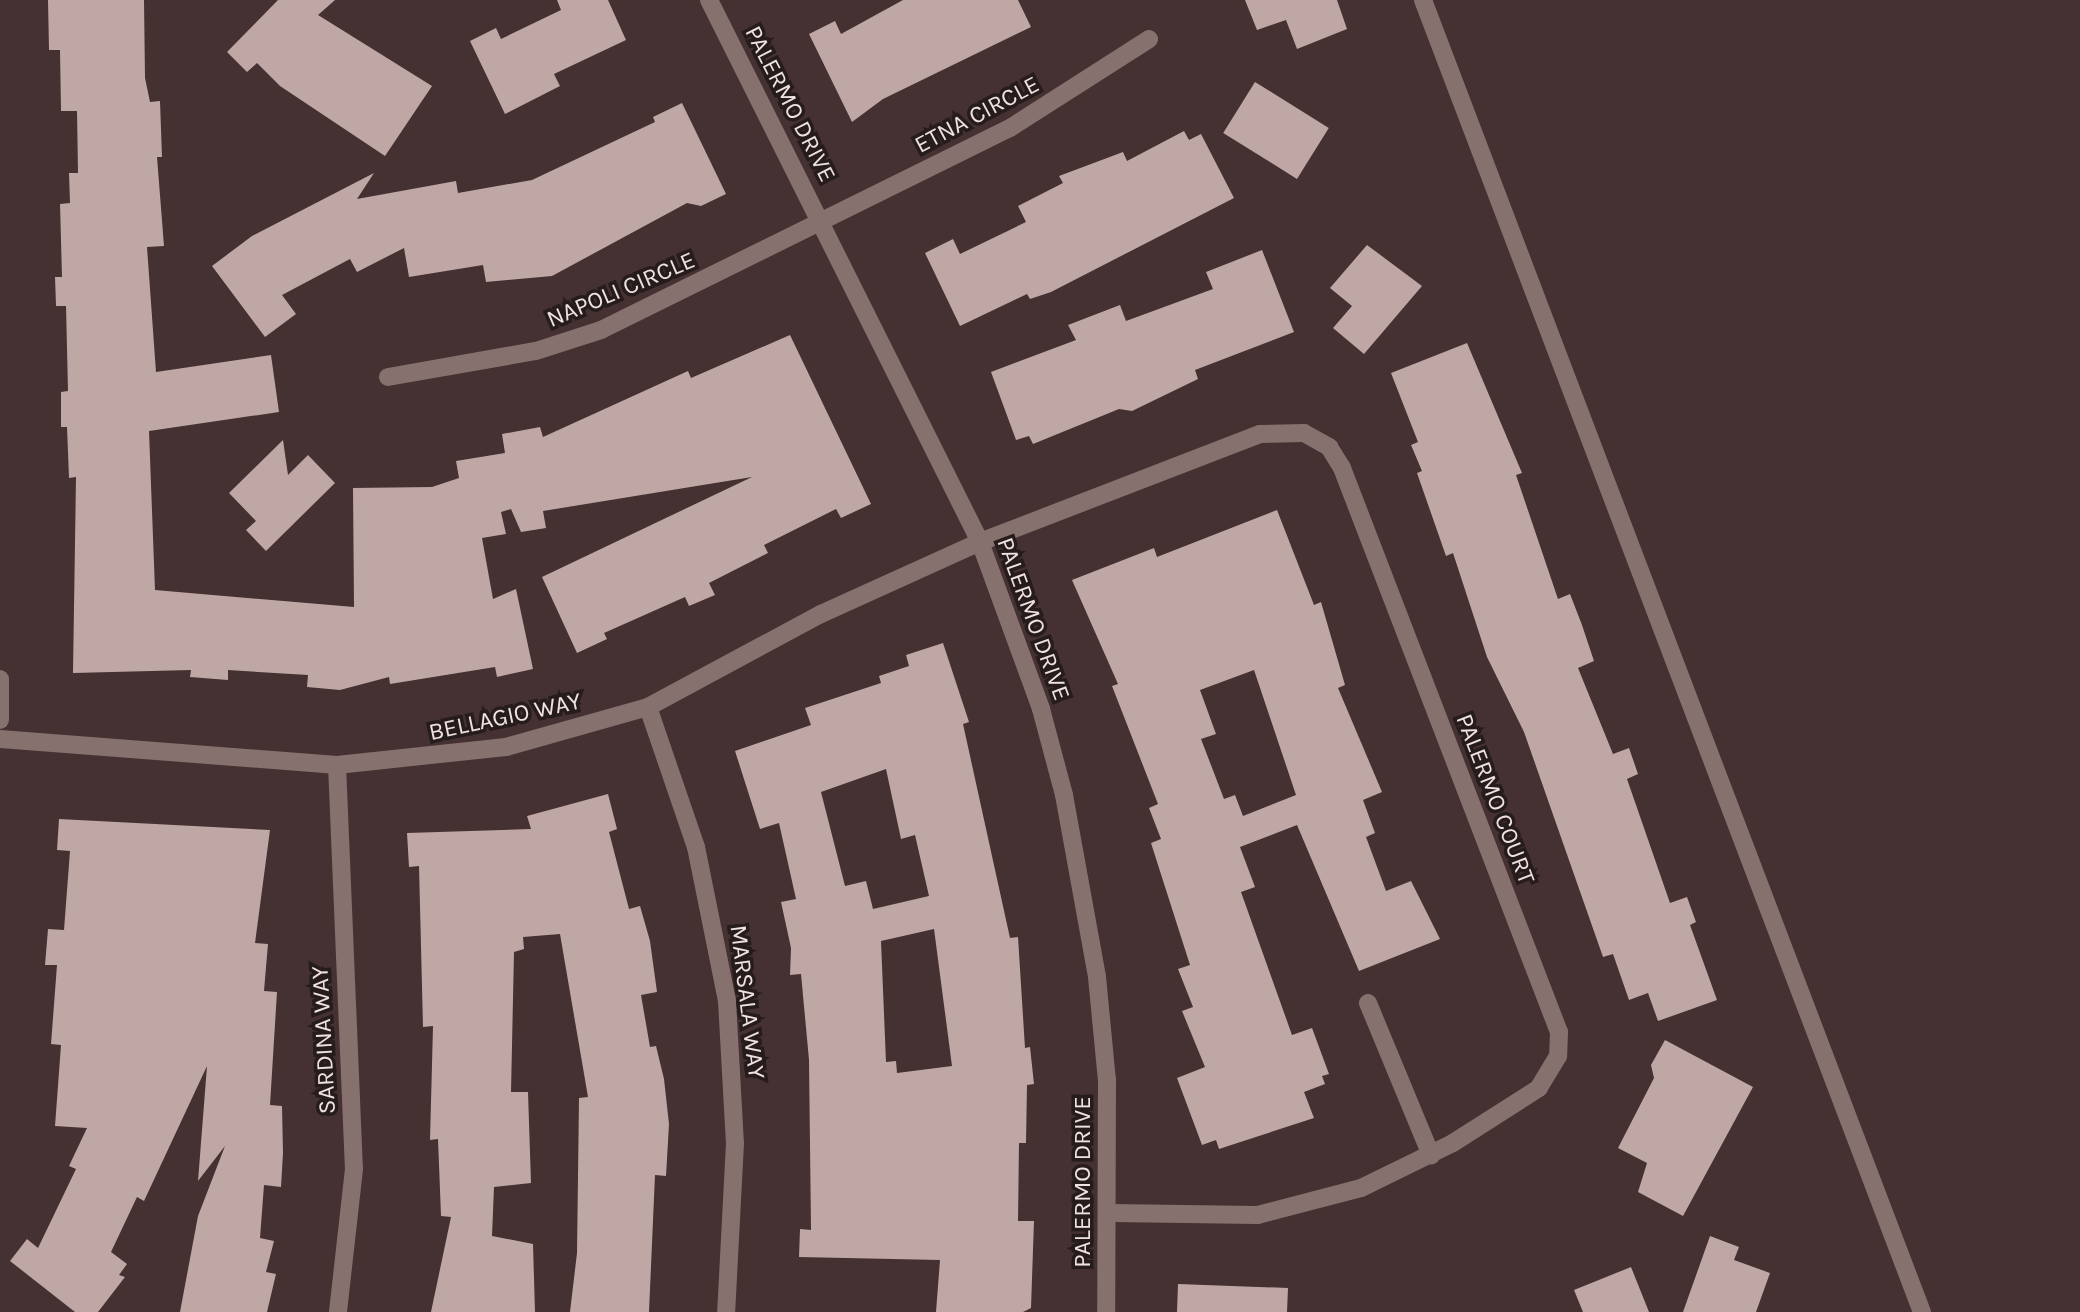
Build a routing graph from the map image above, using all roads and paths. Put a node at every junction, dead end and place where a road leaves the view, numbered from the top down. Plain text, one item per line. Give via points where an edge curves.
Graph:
1 (709, 0) edge
2 (1423, 0) edge
3 (1149, 39) dead end
4 (822, 222) junction
5 (388, 377) dead end
6 (980, 542) junction
7 (0, 679) edge
8 (648, 707) junction
9 (0, 720) edge
10 (0, 739) edge
11 (337, 765) junction
12 (1368, 1003) dead end
13 (1432, 1155) junction
14 (1111, 1213) junction
15 (338, 1312) edge
16 (726, 1312) edge
17 (1106, 1312) edge
18 (1922, 1312) edge

1 - 4 street, PALERMO DRIVE
2 - 18 street
3 - 4 street, ETNA CIRCLE via 1010,128
4 - 5 street, NAPOLI CIRCLE via 566,343
4 - 6 street, PALERMO DRIVE
6 - 8 street, BELLAGIO WAY via 821,614
6 - 13 street, PALERMO COURT via 1260,434 1304,433 1336,457 1559,1032 1558,1056 1539,1088
6 - 14 street, PALERMO DRIVE via 1041,709 1081,874 1107,1080
7 - 9 street
8 - 11 street, BELLAGIO WAY via 506,747
8 - 16 street, MARSALA WAY via 696,848 727,1001 736,1143
10 - 11 street, BELLAGIO WAY
11 - 15 street, SARDINA WAY via 354,1169
12 - 13 street
13 - 14 street, PALERMO COURT via 1361,1188 1286,1210 1198,1219
14 - 17 street, PALERMO DRIVE

